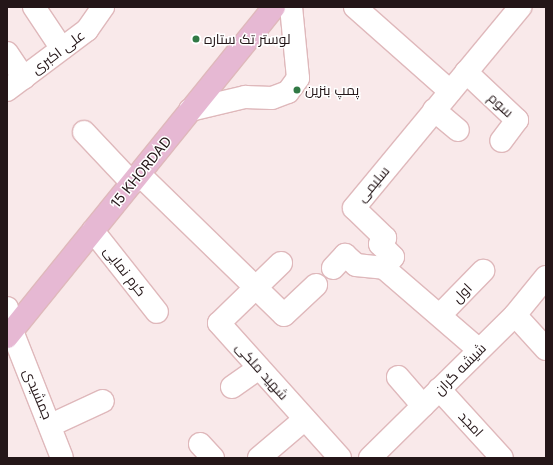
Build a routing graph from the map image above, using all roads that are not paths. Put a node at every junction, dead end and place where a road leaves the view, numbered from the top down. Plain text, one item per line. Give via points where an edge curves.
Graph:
1 (34, 7) edge
2 (103, 7) edge
3 (274, 7) edge
4 (292, 7) edge
5 (355, 7) edge
6 (520, 7) edge
7 (62, 49) junction
8 (7, 52) edge
9 (466, 72) junction
10 (15, 84) edge
11 (450, 91) junction
12 (190, 110) junction
13 (434, 110) junction
14 (458, 130) dead end
15 (84, 132) dead end
16 (501, 141) dead end
17 (135, 179) junction
18 (93, 230) junction
19 (281, 262) dead end
20 (333, 268) dead end
21 (384, 268) junction
22 (483, 271) dead end
23 (546, 277) edge
24 (316, 285) dead end
25 (256, 286) junction
26 (7, 308) edge
27 (156, 312) dead end
28 (440, 315) junction
29 (515, 315) junction
30 (9, 334) edge
31 (479, 350) junction
32 (546, 350) edge
33 (259, 368) junction
34 (398, 377) dead end
35 (232, 387) dead end
36 (439, 389) junction
37 (103, 401) dead end
38 (423, 406) junction
39 (305, 419) junction
40 (51, 425) junction
41 (62, 458) edge
42 (259, 458) edge
43 (340, 458) edge
44 (370, 458) edge
45 (502, 458) edge

1 - 7 street
2 - 7 street, علی اکبری via 87,30
3 - 12 main road, 15 KHORDAD
4 - 12 street via 298,78 288,92 272,98 245,97
5 - 11 street
6 - 9 street, سلیمی
7 - 10 street, علی اکبری
8 - 10 street
9 - 11 street, سلیمی
9 - 16 street, سوم via 517,120
11 - 13 street, سلیمی
12 - 17 main road, 15 KHORDAD
13 - 14 street
13 - 21 street, سلیمی via 354,208 385,238 380,244 393,258
15 - 17 street
17 - 18 main road, 15 KHORDAD
17 - 25 street
18 - 27 street, کرم نمایی
18 - 30 main road, 15 KHORDAD
19 - 25 street, شهید ملکی
20 - 21 street via 345,255 356,265
21 - 28 street
22 - 28 street, اول
23 - 29 street, شیشه گران
24 - 25 street via 284,315
25 - 33 street, شهید ملکی via 219,323
26 - 30 street, جمشیدی
28 - 31 street
29 - 31 street, شیشه گران
29 - 32 street
30 - 40 street, جمشیدی
31 - 36 street, شیشه گران
33 - 35 street
33 - 39 street, شهید ملکی
34 - 38 street
36 - 38 street, شیشه گران
36 - 45 street, امجد
37 - 40 street
38 - 44 street, شیشه گران
39 - 42 street
39 - 43 street, شهید ملکی
40 - 41 street, جمشیدی

